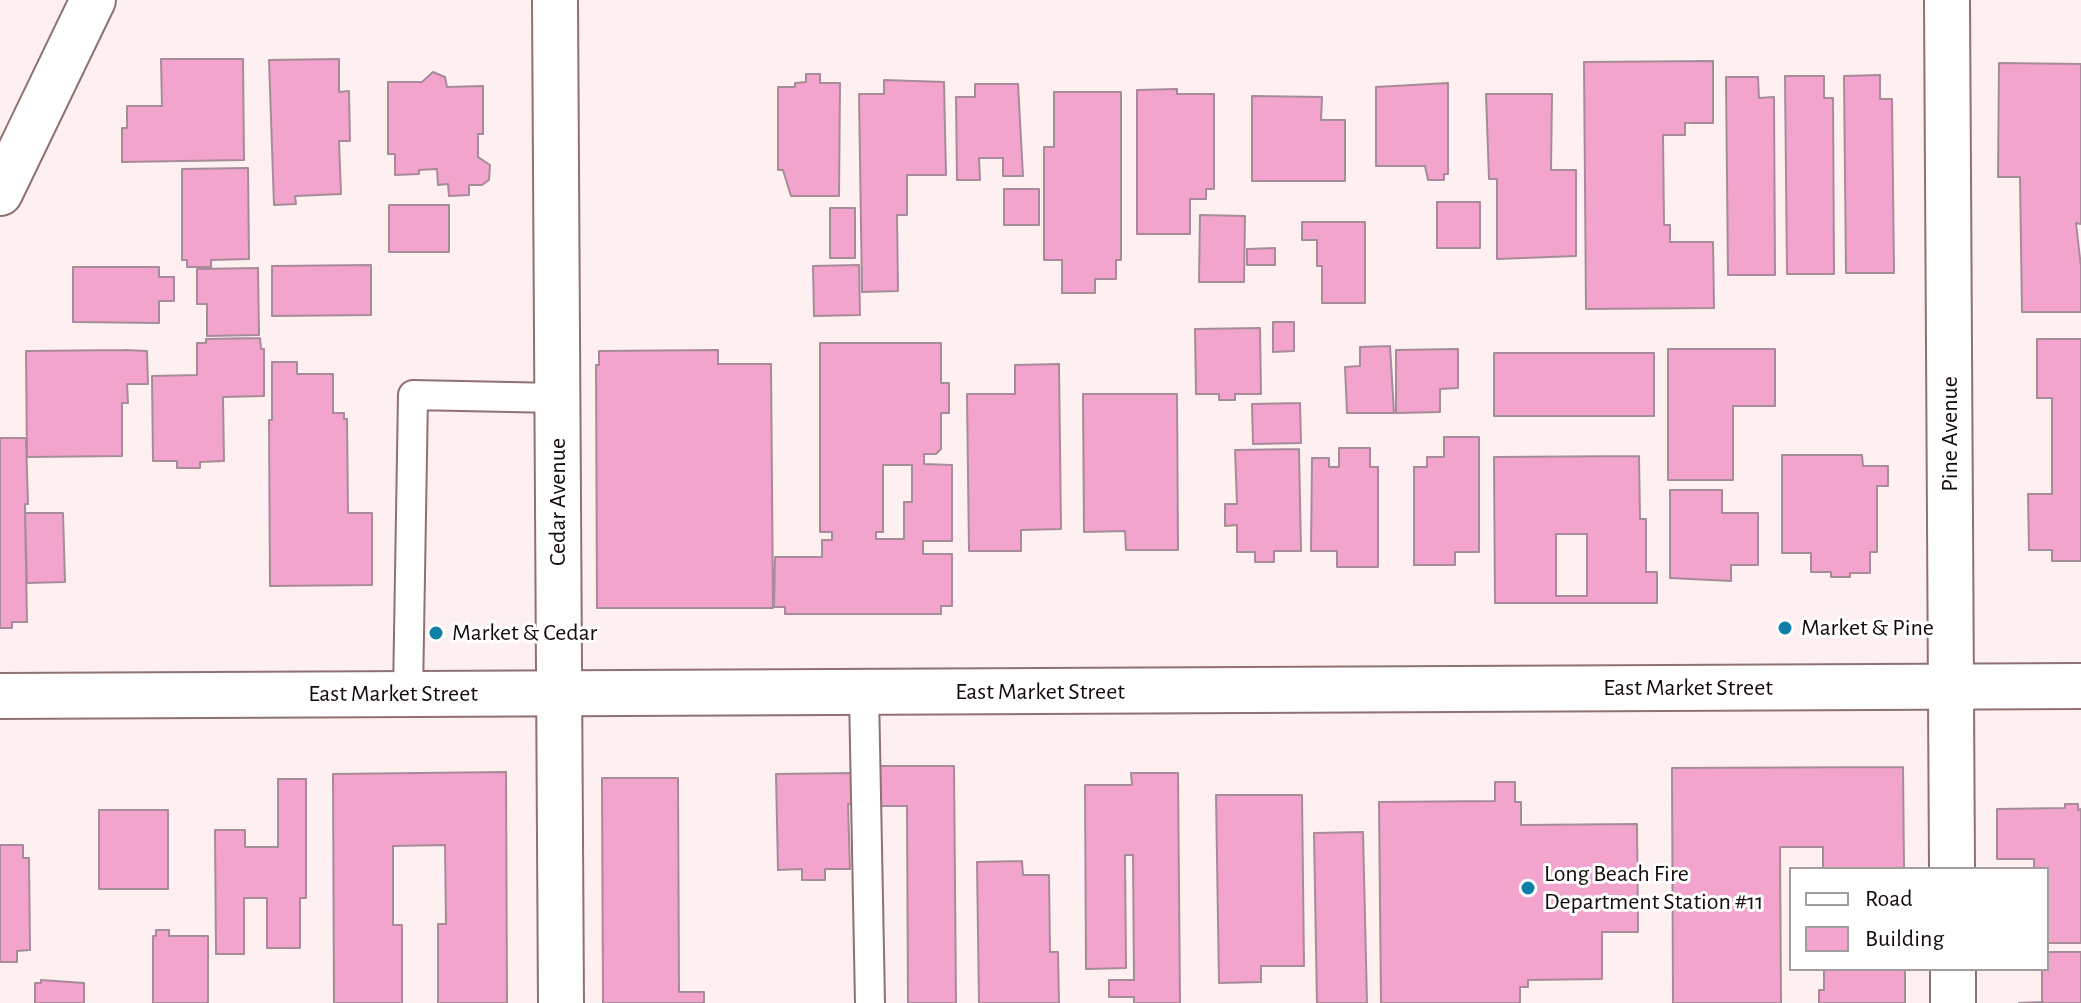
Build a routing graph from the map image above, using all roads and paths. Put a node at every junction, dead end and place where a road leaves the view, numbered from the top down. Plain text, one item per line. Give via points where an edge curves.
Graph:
1 (93, 0) edge
2 (555, 0) edge
3 (1947, 0) edge
4 (0, 193) edge
5 (557, 398) junction
6 (2081, 686) edge
7 (1952, 687) junction
8 (864, 693) junction
9 (408, 694) junction
10 (560, 694) junction
11 (0, 696) edge
12 (1952, 867) edge
13 (1953, 971) edge
14 (561, 1003) edge
15 (870, 1003) edge
16 (1953, 1003) edge

1 - 4 street
2 - 5 street, Cedar Avenue
3 - 7 street, Pine Avenue
5 - 9 lane via 413,395
5 - 10 street, Cedar Avenue
6 - 7 street, East Market Street
7 - 8 street, East Market Street
7 - 12 street, Pine Avenue
8 - 10 street, East Market Street
8 - 15 lane
9 - 10 street, East Market Street
9 - 11 street, East Market Street
10 - 14 street, Cedar Avenue
13 - 16 street

